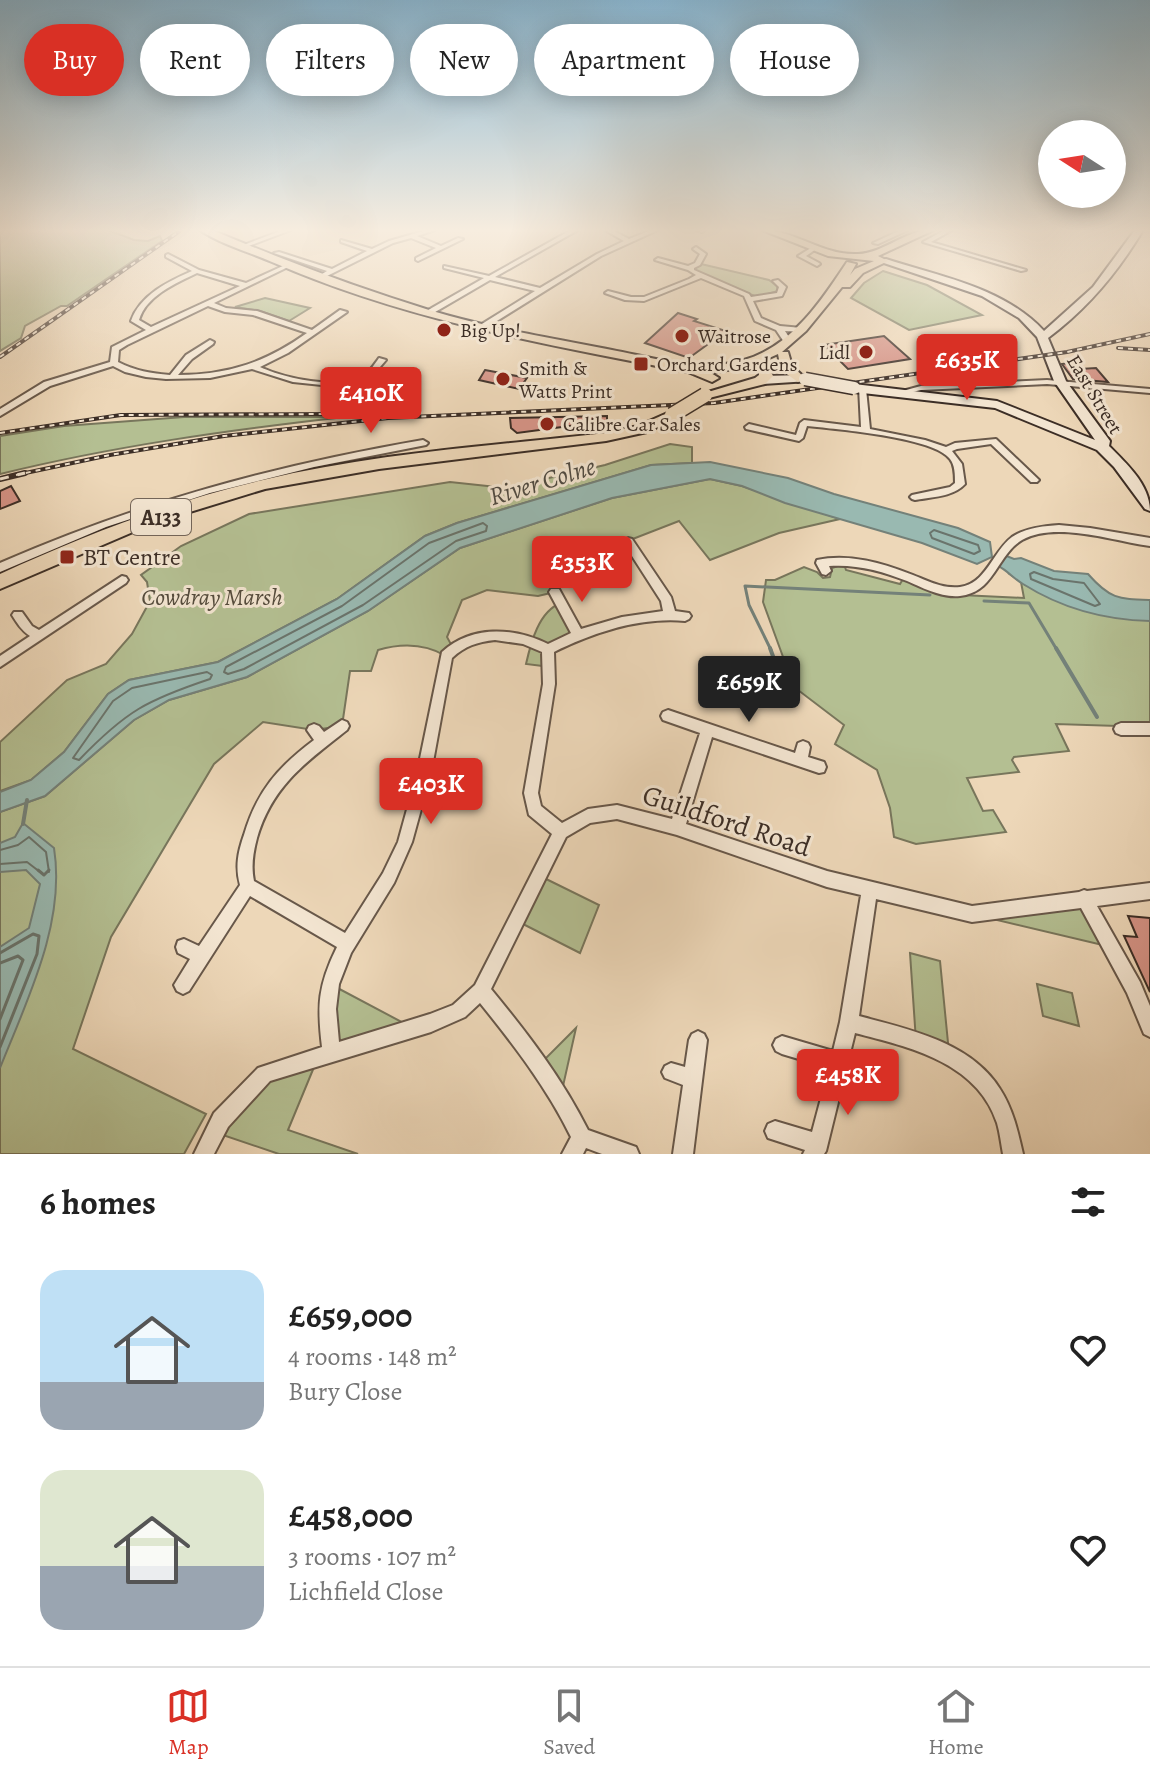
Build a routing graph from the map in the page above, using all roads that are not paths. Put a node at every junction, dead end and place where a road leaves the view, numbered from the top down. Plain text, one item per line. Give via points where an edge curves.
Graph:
1 (171, 284) edge
2 (241, 284) edge
3 (337, 284) edge
4 (479, 284) edge
5 (513, 284) edge
6 (552, 284) edge
7 (686, 284) edge
8 (720, 284) edge
9 (781, 284) edge
10 (834, 284) edge
11 (847, 284) edge
12 (959, 284) edge
13 (1099, 284) edge
14 (245, 285) joint
15 (538, 290) dead end
16 (613, 297) dead end
17 (752, 299) junction
18 (207, 303) junction
19 (343, 312) dead end
20 (427, 313) junction
21 (481, 327) junction
22 (779, 328) junction
23 (151, 330) junction
24 (799, 330) junction
25 (312, 332) junction
26 (1039, 332) junction
27 (787, 340) junction
28 (210, 342) dead end
29 (784, 355) junction
30 (382, 360) dead end
31 (114, 363) junction
32 (743, 365) junction
33 (254, 367) junction
34 (365, 367) dead end
35 (376, 368) junction
36 (763, 376) junction
37 (172, 377) junction
38 (799, 379) junction
39 (712, 383) junction
40 (858, 388) junction
41 (1065, 389) junction
42 (1150, 391) edge
43 (899, 393) junction
44 (0, 413) edge
45 (749, 427) dead end
46 (866, 431) junction
47 (423, 443) dead end
48 (1102, 447) junction
49 (946, 450) junction
50 (300, 471) junction
51 (1034, 480) dead end
52 (915, 497) dead end
53 (1150, 506) edge
54 (628, 542) dead end
55 (1150, 542) edge
56 (22, 564) junction
57 (0, 568) edge
58 (826, 571) dead end
59 (122, 580) dead end
60 (0, 584) edge
61 (556, 600) dead end
62 (18, 615) dead end
63 (670, 615) junction
64 (685, 616) dead end
65 (578, 634) junction
66 (38, 635) junction
67 (548, 649) junction
68 (0, 662) edge
69 (668, 716) dead end
70 (342, 726) dead end
71 (1121, 729) dead end
72 (1150, 729) edge
73 (708, 730) junction
74 (819, 767) dead end
75 (677, 828) junction
76 (561, 832) junction
77 (248, 886) junction
78 (870, 890) junction
79 (1150, 891) edge
80 (1084, 898) junction
81 (348, 944) junction
82 (184, 947) dead end
83 (202, 956) junction
84 (183, 985) dead end
85 (481, 991) junction
86 (849, 1022) junction
87 (1150, 1028) edge
88 (698, 1040) dead end
89 (782, 1045) dead end
90 (331, 1051) junction
91 (840, 1062) junction
92 (671, 1072) dead end
93 (693, 1079) junction
94 (775, 1131) dead end
95 (576, 1146) edge
96 (816, 1149) edge
97 (204, 1154) edge
98 (629, 1154) edge
99 (683, 1154) edge
100 (1013, 1154) edge

1 - 23 street via 137,312 135,321
2 - 14 street
3 - 20 main road
4 - 20 street
5 - 15 street
6 - 21 street
7 - 16 street via 653,298
8 - 17 street
9 - 17 street via 787,287 780,295
10 - 24 main road, A133
11 - 29 main road, A133
12 - 26 street via 997,302
13 - 26 street via 1058,326
14 - 18 street
17 - 22 street via 758,319
18 - 23 street
18 - 25 street
19 - 25 street
20 - 21 main road
21 - 39 main road via 692,369
22 - 24 street
22 - 27 street
23 - 31 street via 115,349
24 - 27 main road, A133
25 - 33 street
26 - 41 street, East Street
27 - 32 main road, A133
28 - 37 street
29 - 36 main road, A133
29 - 38 main road via 786,367
30 - 35 street
31 - 37 street via 132,373
31 - 44 street via 47,384
32 - 36 main road, A133
32 - 39 main road, A133
33 - 35 street via 286,379 340,384 367,378
33 - 37 street
34 - 35 street
36 - 38 street
36 - 39 main road, A133 via 733,386
38 - 40 street, bridge
39 - 50 main road, A133, bridge via 672,415 606,437
40 - 43 street
40 - 46 street
41 - 42 street
41 - 43 street via 1033,383
41 - 48 street, East Street via 1103,441
43 - 48 street via 997,405
45 - 46 street via 799,438 804,423
46 - 49 street
47 - 50 street
48 - 53 street, East Street
49 - 51 street via 993,441
49 - 52 street via 959,468 960,484
50 - 56 main road, A133
54 - 63 street via 633,559 667,600
55 - 58 street via 1063,530 1028,533 1004,547 972,589 957,592 866,564 821,563
56 - 57 street
56 - 60 main road, A133
59 - 66 street
61 - 65 street
62 - 66 street
63 - 64 street
63 - 65 street via 636,617
65 - 67 street
66 - 68 street
67 - 76 street via 549,684 531,793 534,810
67 - 81 street via 531,640 471,638 446,656 422,791 404,847
69 - 73 street
70 - 77 street via 319,736 268,791 242,868
71 - 72 street
73 - 74 street via 802,754
73 - 75 street
75 - 76 street, Guildford Road via 617,812 588,816
75 - 78 street, Guildford Road
76 - 85 street
77 - 81 street
77 - 83 street
78 - 80 street, Guildford Road via 972,914
78 - 86 street
79 - 80 street, Guildford Road
80 - 87 street
81 - 90 street via 330,984
82 - 83 street
83 - 84 street
85 - 90 street via 459,1011 431,1023
85 - 95 street via 561,1095
86 - 91 street
86 - 100 street via 949,1053 972,1068 999,1104
88 - 93 street
89 - 91 street
90 - 97 street via 264,1074 221,1120
91 - 96 street
92 - 93 street
93 - 99 street
94 - 96 street
95 - 98 street

